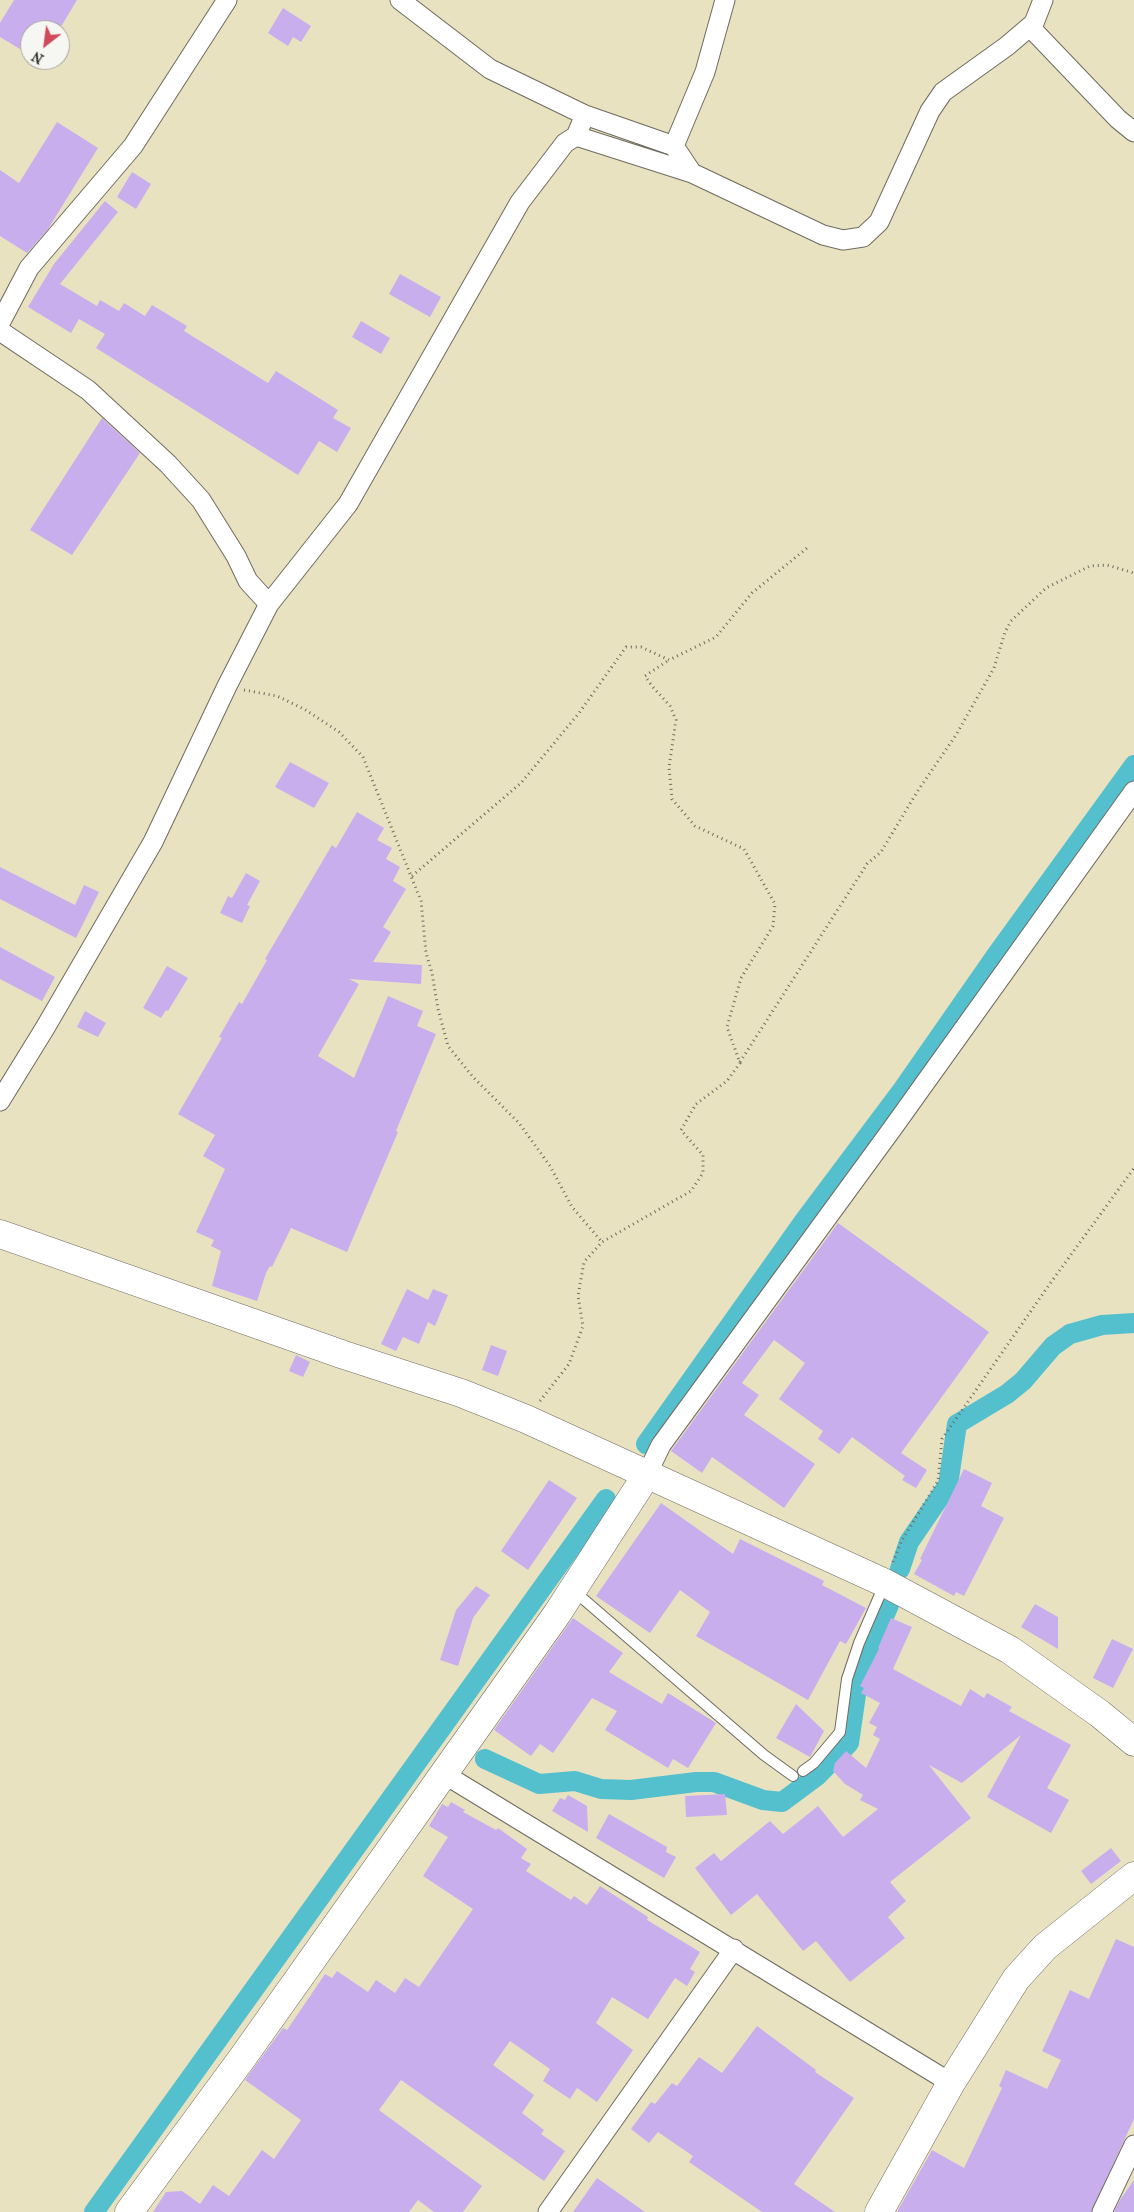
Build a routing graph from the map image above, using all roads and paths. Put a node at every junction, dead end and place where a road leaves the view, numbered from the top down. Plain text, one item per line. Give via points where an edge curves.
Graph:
1 (400, 0) edge
2 (725, 0) edge
3 (1043, 0) edge
4 (218, 3) edge
5 (1030, 27) junction
6 (585, 115) junction
7 (1134, 132) edge
8 (576, 136) junction
9 (674, 146) junction
10 (692, 173) junction
11 (0, 323) edge
12 (0, 331) edge
13 (807, 548) dead end
14 (1134, 573) edge
15 (269, 604) junction
16 (668, 660) junction
17 (226, 686) junction
18 (1134, 791) edge
19 (412, 876) junction
20 (740, 1063) junction
21 (0, 1101) edge
22 (1134, 1168) edge
23 (0, 1234) edge
24 (602, 1242) junction
25 (526, 1419) junction
26 (646, 1476) junction
27 (885, 1583) junction
28 (574, 1591) junction
29 (1134, 1742) edge
30 (803, 1771) dead end
31 (444, 1774) junction
32 (793, 1776) dead end
33 (1134, 1876) edge
34 (734, 1949) junction
35 (951, 2083) junction
36 (1134, 2145) edge
37 (129, 2212) edge
38 (548, 2212) edge
39 (880, 2212) edge
40 (1102, 2212) edge

1 - 6 street via 490,69
2 - 9 street via 702,81
3 - 5 street
4 - 11 street via 133,146 29,268
5 - 7 street
5 - 10 street via 944,92 930,111 879,222 863,237 843,240 823,235
6 - 8 street
6 - 9 street
8 - 10 street
8 - 15 street via 564,144 520,202 348,504
9 - 10 street
12 - 15 street via 88,390 168,464 202,500 248,581
13 - 16 path via 752,593 716,637
14 - 20 path via 1107,565 1090,566 1046,588 1011,621 994,668 956,735 882,852 867,864
15 - 17 street
16 - 19 path via 641,647 626,647 579,713 521,784
16 - 20 path via 645,676 670,706 676,720 669,768 672,798 695,826 744,849 775,904 773,926 741,978 727,1028
17 - 19 path via 277,696 324,720 339,732 362,757
17 - 21 street via 153,842
18 - 26 street via 661,1445
19 - 24 path via 421,901 426,953 448,1046 473,1077 519,1123 550,1166 572,1207
20 - 24 path via 727,1081 696,1104 681,1130 704,1155 703,1173 691,1191
22 - 27 path via 942,1439 938,1481 901,1542
23 - 25 street via 462,1393
24 - 25 path via 584,1262 578,1296 583,1326 570,1364
25 - 26 street
26 - 27 street
26 - 28 street
27 - 29 street via 1010,1650
27 - 30 lane via 847,1680 840,1732
28 - 31 street
28 - 32 lane via 764,1755
31 - 34 street
31 - 37 street
33 - 35 street via 1045,1947 1016,1979
34 - 35 street
34 - 38 street
35 - 39 street
36 - 40 street

